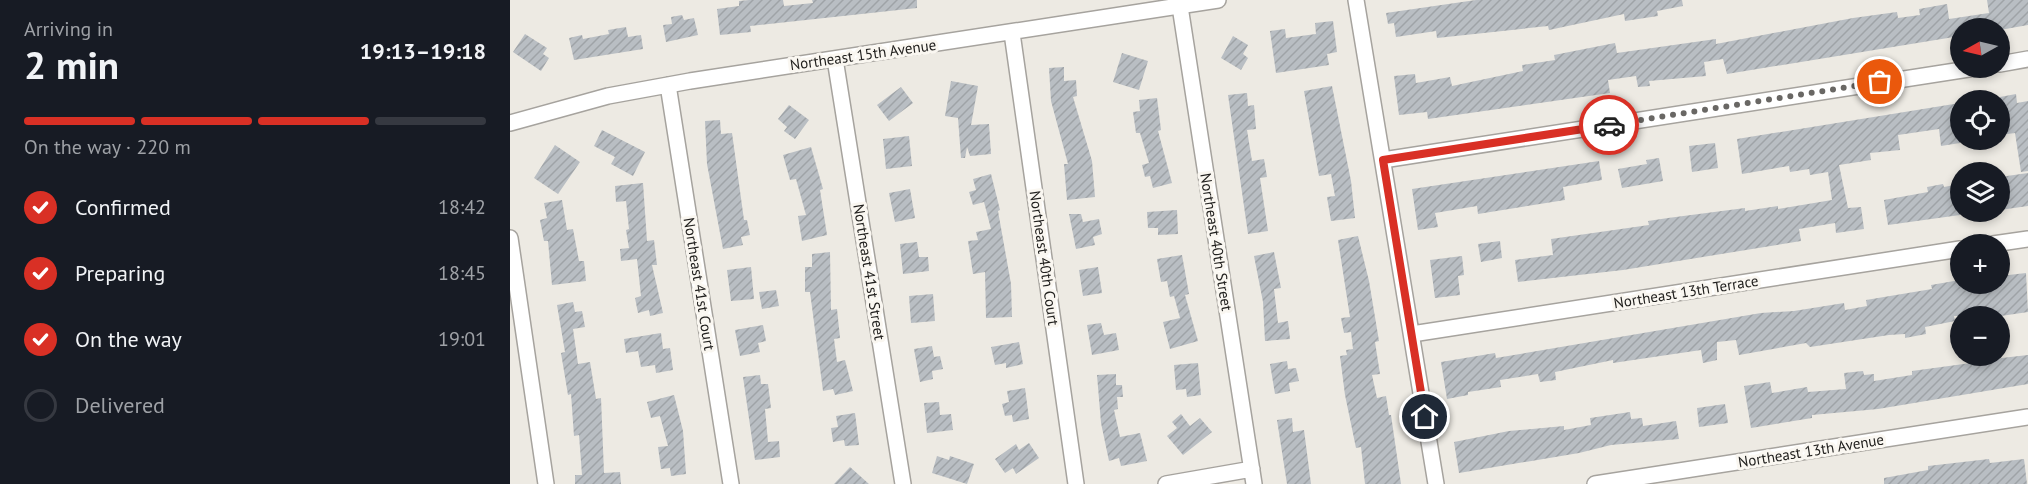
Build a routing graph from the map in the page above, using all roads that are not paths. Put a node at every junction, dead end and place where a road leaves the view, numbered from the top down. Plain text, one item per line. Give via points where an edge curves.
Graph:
1 (1218, 0) edge
2 (1356, 0) edge
3 (1179, 3) edge
4 (1012, 33) junction
5 (835, 59) junction
6 (2028, 59) edge
7 (2010, 62) edge
8 (1950, 72) edge
9 (668, 85) junction
10 (510, 123) edge
11 (1383, 160) junction
12 (510, 238) edge
13 (2028, 239) edge
14 (2010, 242) edge
15 (1950, 251) edge
16 (1412, 334) junction
17 (2028, 417) edge
18 (1253, 477) edge
19 (546, 484) edge
20 (731, 484) edge
21 (903, 484) edge
22 (1076, 484) edge
23 (1166, 484) edge
24 (1436, 484) edge
25 (1595, 484) edge

1 - 3 street, Northeast 15th Avenue
2 - 11 street
3 - 4 street, Northeast 15th Avenue
3 - 18 street, Northeast 40th Street
4 - 5 street, Northeast 15th Avenue
4 - 22 street, Northeast 40th Court
5 - 9 street, Northeast 15th Avenue
5 - 21 street, Northeast 41st Street
6 - 7 street
8 - 11 street
9 - 10 street, Northeast 15th Avenue via 608,96
9 - 20 street, Northeast 41st Court
11 - 16 street
12 - 19 street
13 - 14 street
15 - 16 street, Northeast 13th Terrace
16 - 24 street
17 - 25 street, Northeast 13th Avenue
18 - 23 street

